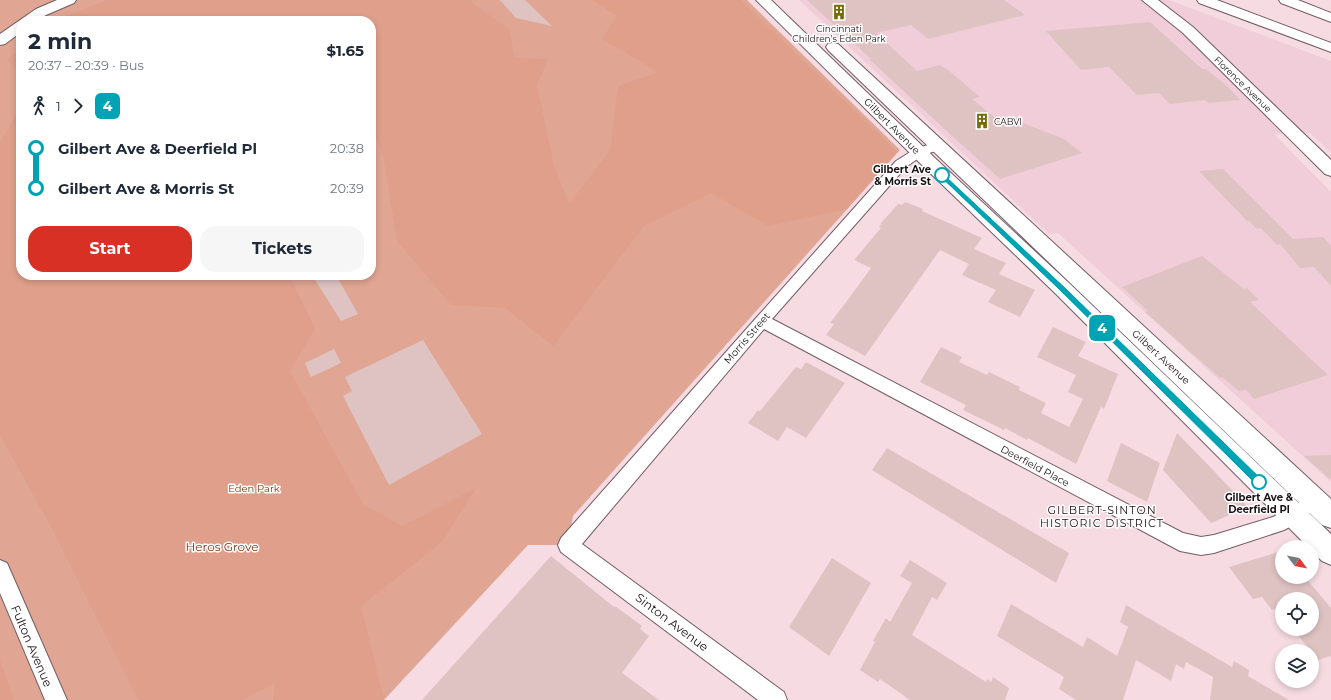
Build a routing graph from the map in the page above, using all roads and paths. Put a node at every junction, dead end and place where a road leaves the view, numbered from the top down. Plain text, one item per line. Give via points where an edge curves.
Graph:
1 (69, 0) edge
2 (763, 0) edge
3 (783, 0) edge
4 (1204, 0) edge
5 (1286, 0) edge
6 (1313, 0) edge
7 (1149, 1) edge
8 (1331, 8) edge
9 (35, 16) edge
10 (1331, 18) edge
11 (812, 27) dead end
12 (16, 29) edge
13 (823, 38) dead end
14 (0, 41) edge
15 (1331, 48) edge
16 (928, 149) junction
17 (1331, 170) edge
18 (762, 321) junction
19 (1324, 510) edge
20 (1293, 515) junction
21 (568, 544) joint
22 (1331, 552) edge
23 (0, 570) edge
24 (56, 700) edge
25 (776, 700) edge

1 - 9 main road
2 - 16 main road, Gilbert Avenue
3 - 11 main road
4 - 15 main road
5 - 10 main road
6 - 8 main road
7 - 17 main road, Florence Avenue via 1188,30
12 - 14 main road
13 - 16 main road, Gilbert Avenue
16 - 18 street, Morris Street via 901,164
16 - 19 main road, Gilbert Avenue via 1082,280 1125,324
16 - 20 main road, Gilbert Avenue via 1063,289
18 - 20 street, Deerfield Place via 1180,542 1200,546 1214,544 1277,524
18 - 21 street, Morris Street
19 - 20 street, Deerfield Place
20 - 22 main road, Gilbert Avenue
21 - 25 street, Sinton Avenue
23 - 24 street, Fulton Avenue

